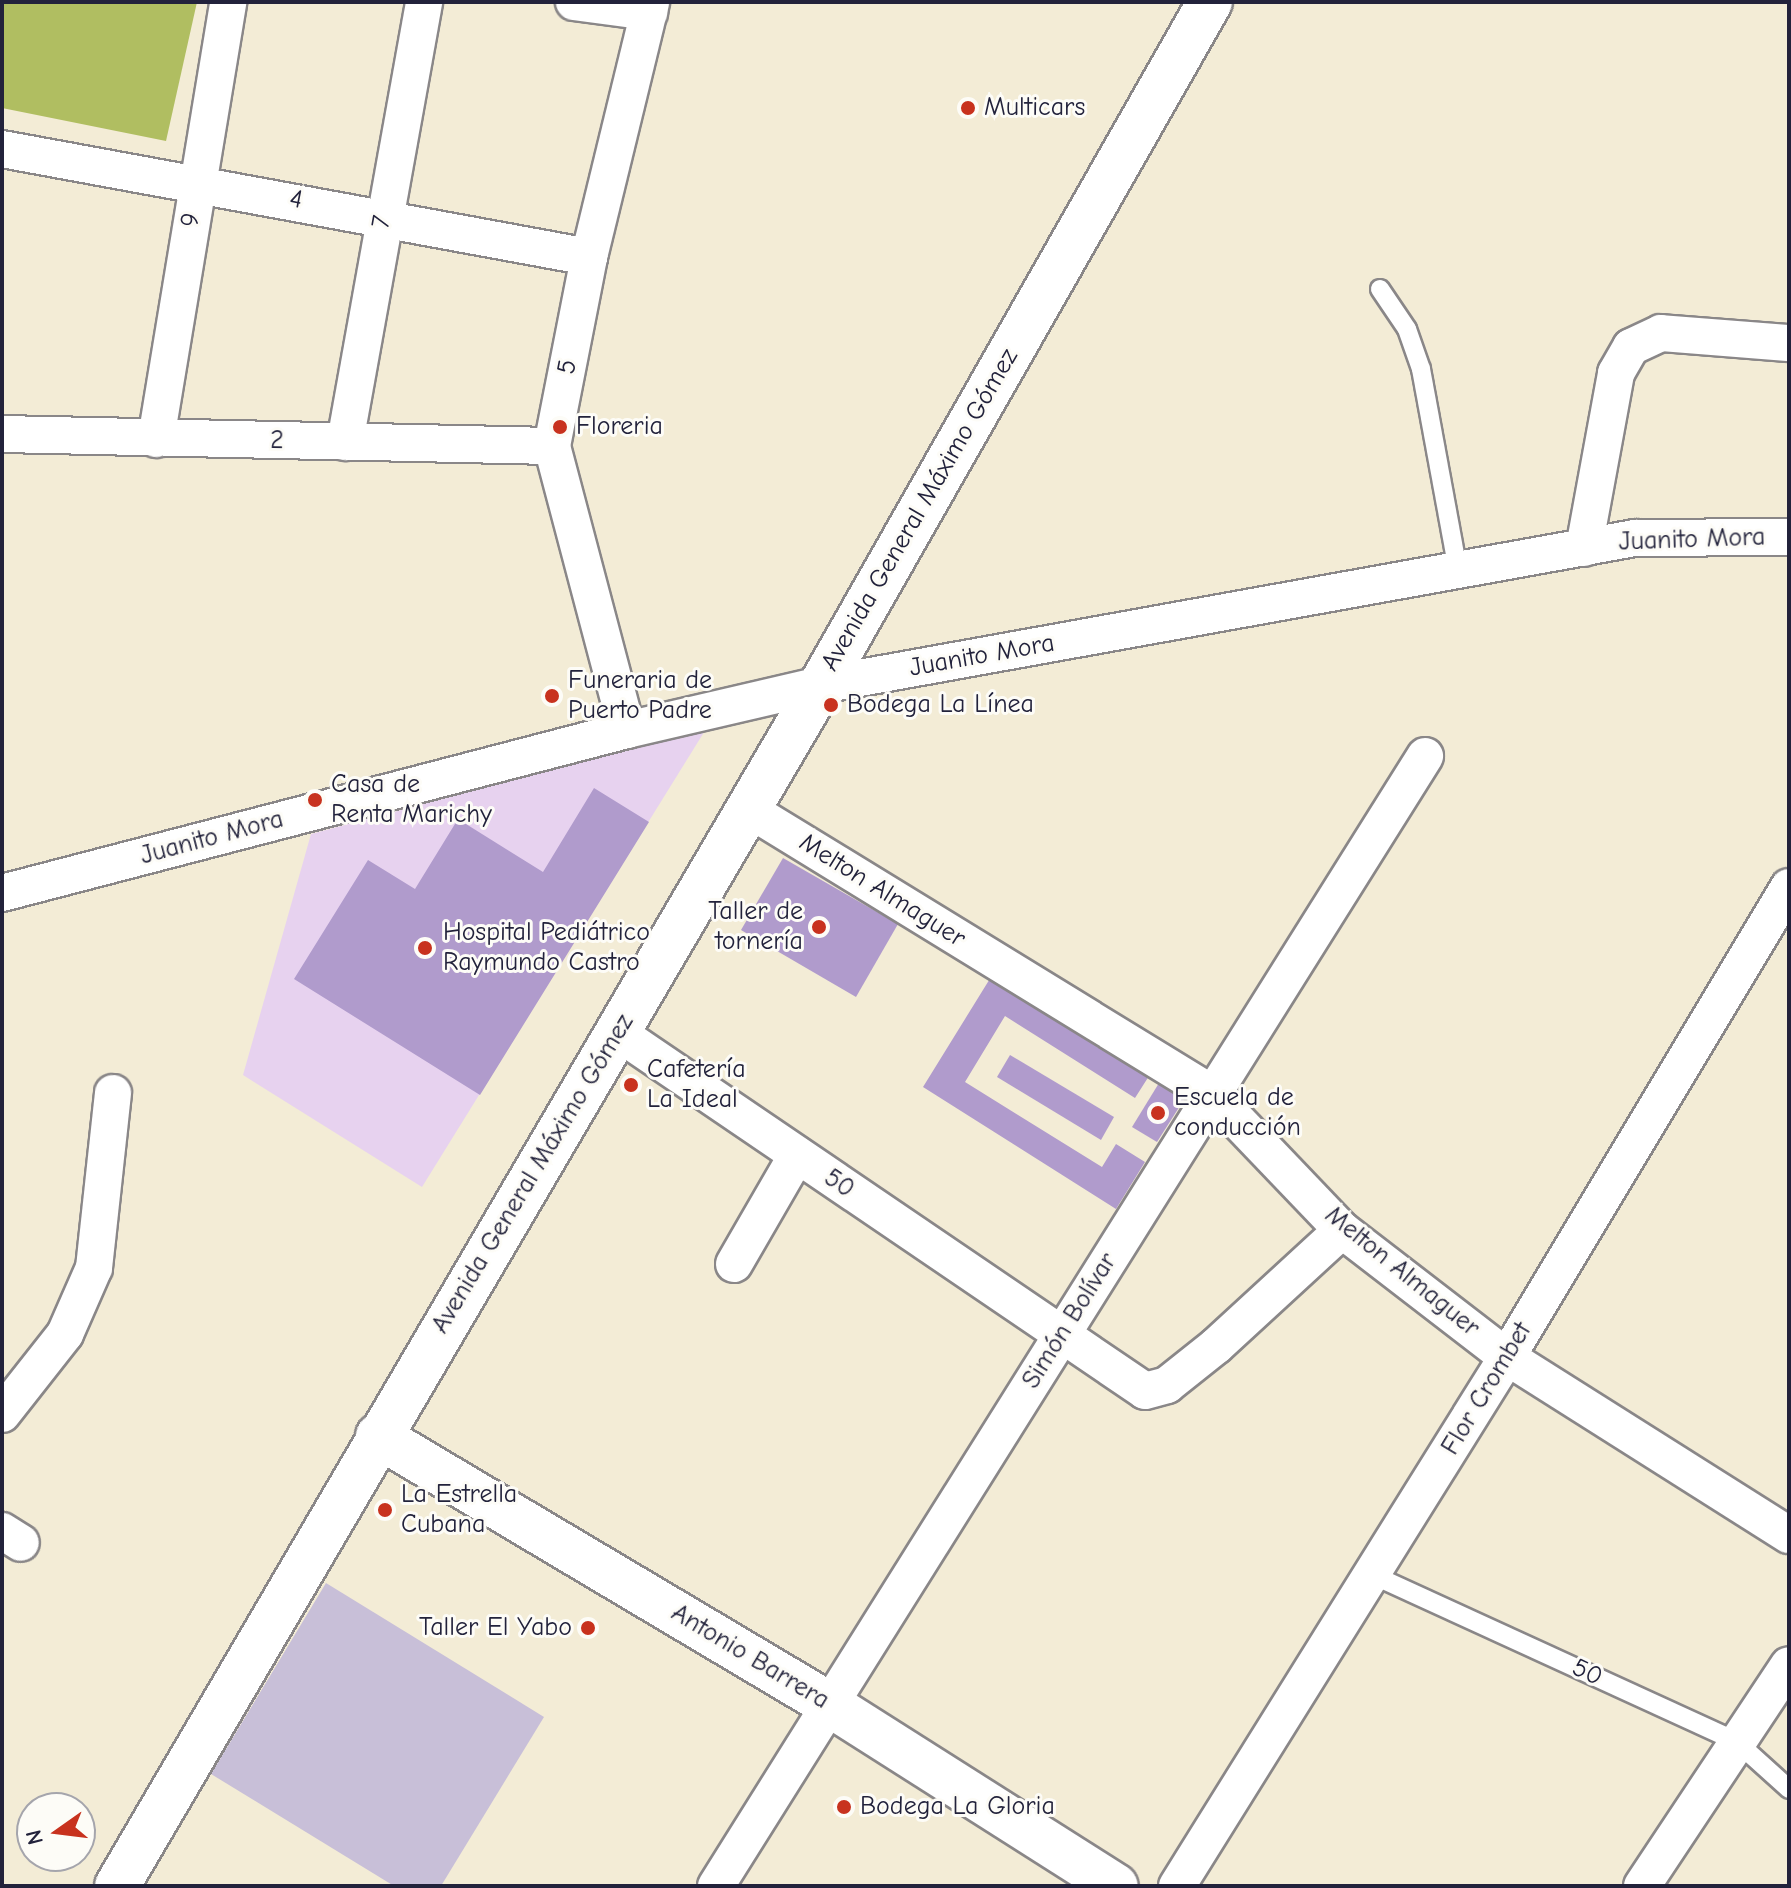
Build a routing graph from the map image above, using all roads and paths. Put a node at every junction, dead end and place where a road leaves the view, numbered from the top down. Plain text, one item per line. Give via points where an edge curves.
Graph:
1 (228, 2) edge
2 (424, 2) edge
3 (574, 2) edge
4 (1210, 2) edge
5 (650, 7) edge
6 (2, 149) edge
7 (197, 181) junction
8 (382, 217) junction
9 (589, 257) junction
10 (1380, 289) dead end
11 (1789, 343) edge
12 (2, 434) edge
13 (156, 439) junction
14 (345, 442) junction
15 (552, 446) junction
16 (1789, 537) edge
17 (1584, 548) junction
18 (1458, 571) junction
19 (821, 685) junction
20 (627, 730) junction
21 (1425, 756) dead end
22 (748, 809) junction
23 (1789, 887) edge
24 (2, 893) edge
25 (617, 1032) junction
26 (113, 1093) dead end
27 (1211, 1093) junction
28 (797, 1155) junction
29 (1342, 1230) junction
30 (734, 1264) dead end
31 (1061, 1335) junction
32 (1507, 1357) junction
33 (2, 1414) edge
34 (378, 1436) junction
35 (1789, 1535) edge
36 (1373, 1575) junction
37 (1789, 1665) edge
38 (832, 1706) junction
39 (1737, 1742) junction
40 (1789, 1789) edge
41 (117, 1886) edge
42 (716, 1886) edge
43 (1116, 1886) edge
44 (1177, 1886) edge
45 (1642, 1886) edge

1 - 7 street, 9
2 - 8 street, 7
3 - 5 street
4 - 19 main road, Avenida General Máximo Gómez
5 - 9 street, 5
6 - 7 street, 4
7 - 8 street, 4
7 - 13 street, 9
8 - 9 street, 4
8 - 14 street, 7
9 - 15 street, 5
10 - 18 lane via 1407,329 1421,369
11 - 17 street via 1661,333 1631,347 1616,373
12 - 13 street, 2
13 - 14 street, 2
14 - 15 street, 2
15 - 20 street, 5
16 - 17 street, Juanito Mora via 1635,538
17 - 18 street, Juanito Mora
18 - 19 street, Juanito Mora
19 - 20 street, Juanito Mora
19 - 22 main road, Avenida General Máximo Gómez
20 - 24 street, Juanito Mora
21 - 27 street, Simón Bolívar
22 - 25 main road, Avenida General Máximo Gómez
22 - 27 street, Melton Almaguer
23 - 32 street, Flor Crombet
25 - 28 street, 50
25 - 34 main road, Avenida General Máximo Gómez
26 - 33 street via 94,1268 65,1334
27 - 29 street, Melton Almaguer
27 - 31 street, Simón Bolívar
28 - 30 street
28 - 31 street, 50
29 - 31 street, 50 via 1167,1385 1145,1391 1134,1387
29 - 32 street, Melton Almaguer
31 - 38 street, Simón Bolívar
32 - 35 street, Melton Almaguer
32 - 36 street, Flor Crombet
34 - 38 main road, Antonio Barrera
34 - 41 main road, Avenida General Máximo Gómez
36 - 39 lane, 50
36 - 44 street, Flor Crombet
37 - 39 street
38 - 42 street, Simón Bolívar
38 - 43 main road, Antonio Barrera
39 - 40 lane, 50
39 - 45 street

